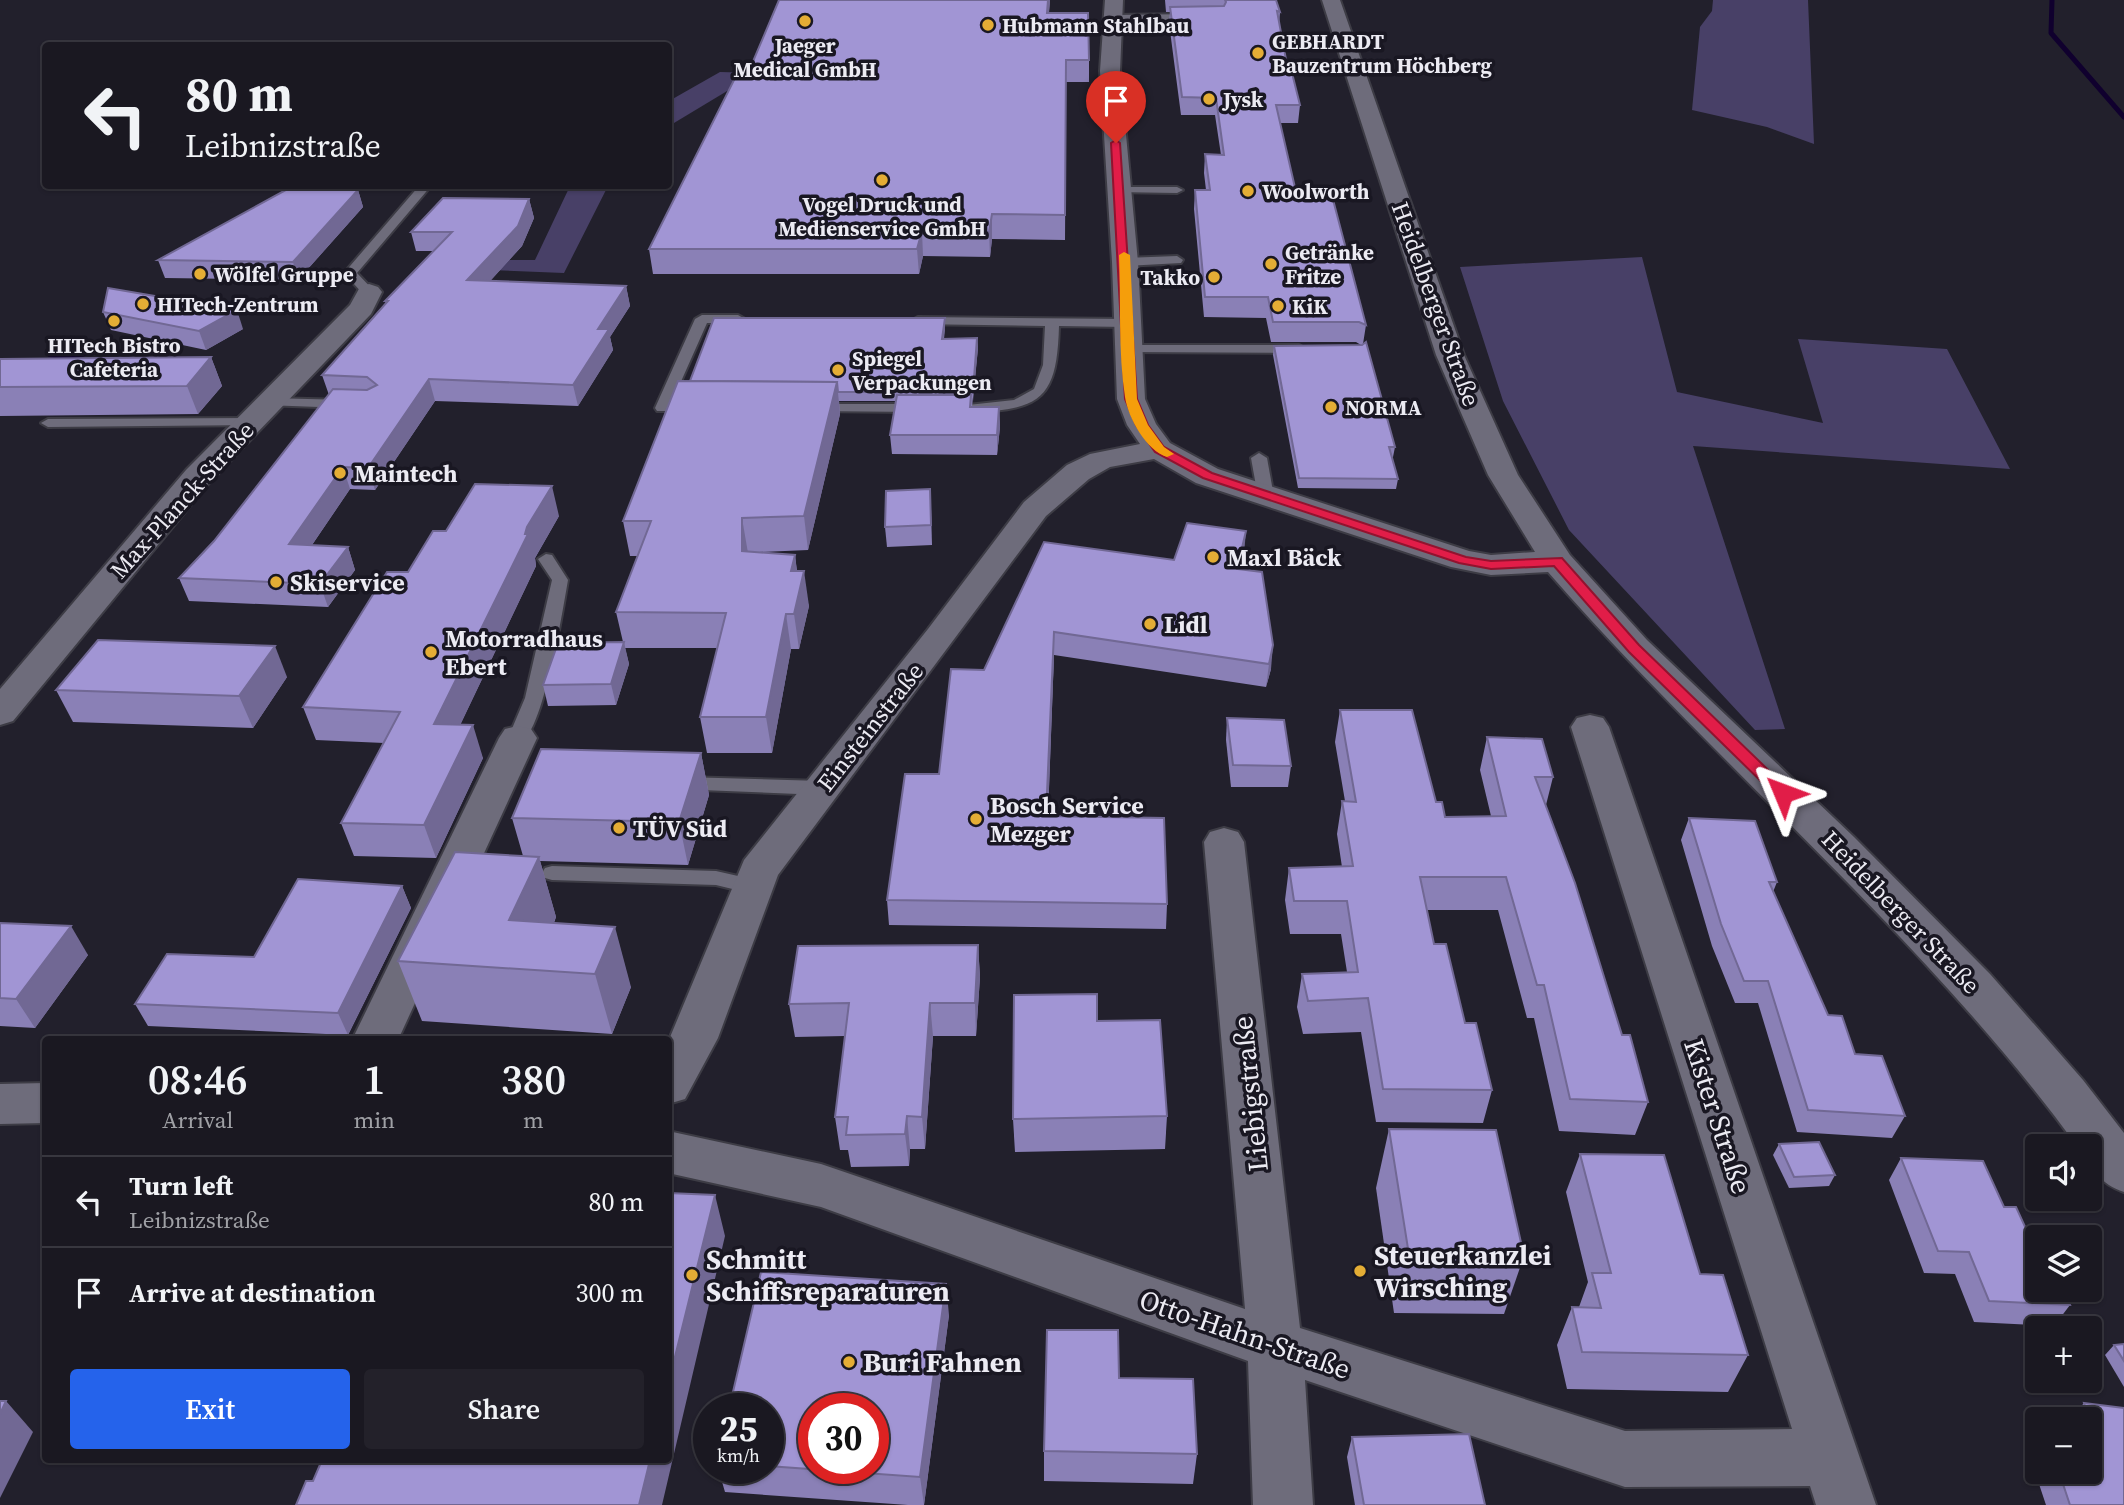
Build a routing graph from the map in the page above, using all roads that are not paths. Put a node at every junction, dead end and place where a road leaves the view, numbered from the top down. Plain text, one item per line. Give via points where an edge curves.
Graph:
1 (1331, 0) edge
2 (1114, 9) edge
3 (1208, 17) edge
4 (422, 189) edge
5 (1119, 190) junction
6 (1177, 190) dead end
7 (1177, 260) dead end
8 (1125, 262) junction
9 (369, 292) joint
10 (758, 319) edge
11 (898, 321) edge
12 (1052, 322) junction
13 (1127, 323) junction
14 (1129, 349) junction
15 (1315, 349) edge
16 (361, 405) edge
17 (704, 408) edge
18 (801, 408) edge
19 (261, 412) junction
20 (48, 423) dead end
21 (1159, 449) junction
22 (1259, 458) dead end
23 (1266, 497) junction
24 (546, 559) dead end
25 (1558, 561) junction
26 (0, 713) edge
27 (1590, 727) dead end
28 (518, 738) joint
29 (657, 783) edge
30 (822, 788) junction
31 (1224, 842) dead end
32 (552, 873) dead end
33 (752, 886) junction
34 (377, 1036) edge
35 (672, 1078) edge
36 (42, 1103) edge
37 (0, 1104) edge
38 (672, 1153) edge
39 (2124, 1171) edge
40 (1275, 1345) junction
41 (1838, 1481) edge
42 (1283, 1505) edge

1 - 25 street, Heidelberger Straße via 1450,355 1503,475
2 - 3 lane
2 - 5 street via 1110,71
4 - 9 lane via 350,273
5 - 6 lane
5 - 8 street
7 - 8 lane
8 - 13 street
9 - 19 street, Max-Planck-Straße via 362,308
10 - 17 lane via 702,319 662,408
11 - 12 lane
12 - 13 lane
12 - 18 lane via 1050,374 1044,390 1010,408
13 - 14 street
14 - 15 lane
14 - 21 street via 1131,399
16 - 19 lane
19 - 20 lane
19 - 26 street, Max-Planck-Straße via 197,477
21 - 23 street via 1207,476
21 - 30 street, Einsteinstraße via 1101,460 1078,472 1035,509
22 - 23 lane
23 - 25 street via 1464,560 1491,565
24 - 28 lane via 560,580 534,698
25 - 39 street, Heidelberger Straße via 1634,648 1974,986
27 - 41 street, Kister Straße
28 - 34 street
29 - 30 lane
30 - 33 street, Einsteinstraße via 758,870
31 - 40 street, Liebigstraße
32 - 33 lane via 716,878
33 - 35 street, Einsteinstraße via 695,1038
36 - 37 street
38 - 40 street, Otto-Hahn-Straße via 821,1186
40 - 41 street, Otto-Hahn-Straße via 1625,1459
40 - 42 street, Liebigstraße

